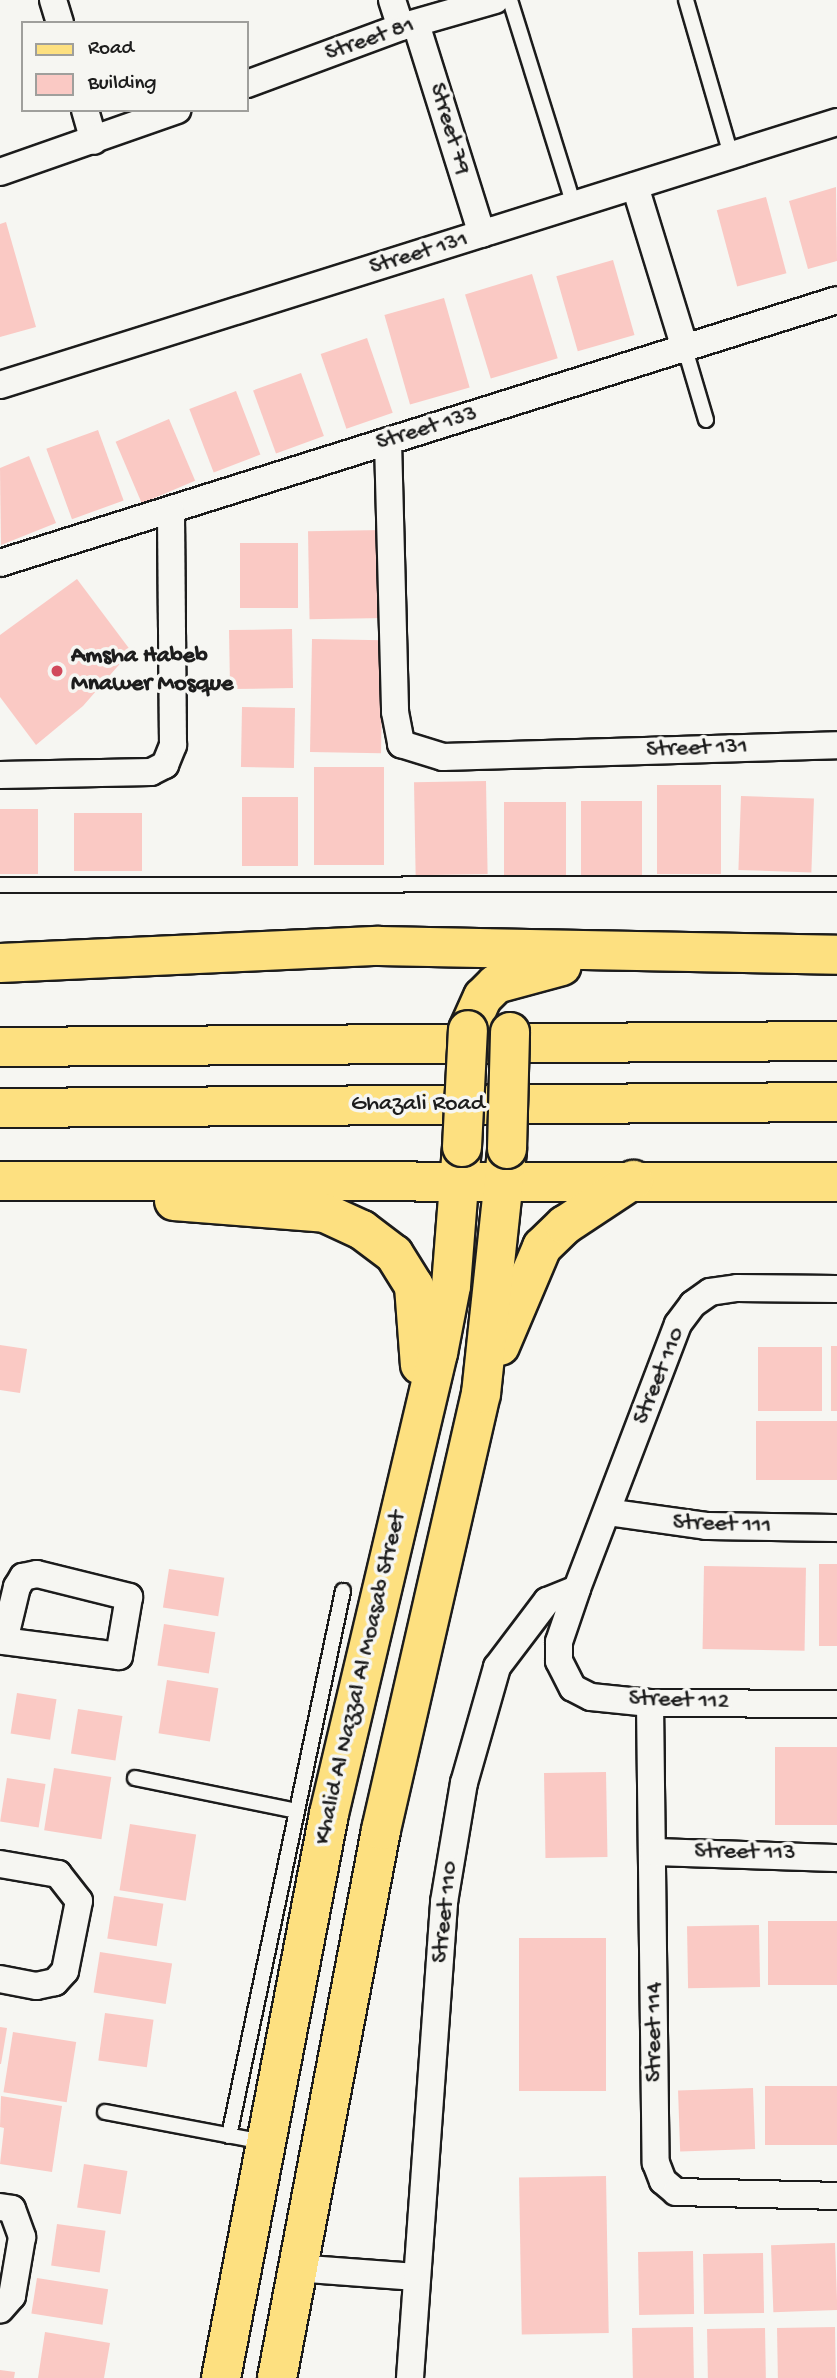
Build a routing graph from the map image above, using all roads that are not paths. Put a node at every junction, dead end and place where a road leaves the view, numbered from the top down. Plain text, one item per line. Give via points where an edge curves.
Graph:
1 (53, 0) edge
2 (391, 0) edge
3 (495, 0) edge
4 (510, 0) edge
5 (686, 0) edge
6 (59, 21) edge
7 (409, 26) junction
8 (248, 84) edge
9 (86, 112) edge
10 (172, 112) edge
11 (837, 122) edge
12 (94, 141) junction
13 (731, 155) junction
14 (0, 172) edge
15 (635, 186) junction
16 (574, 205) junction
17 (482, 234) junction
18 (837, 300) edge
19 (685, 349) junction
20 (0, 385) edge
21 (706, 419) dead end
22 (388, 441) junction
23 (171, 511) junction
24 (0, 563) edge
25 (837, 745) edge
26 (0, 775) edge
27 (837, 884) edge
28 (0, 885) edge
29 (379, 946) junction
30 (662, 954) junction
31 (837, 955) edge
32 (0, 963) edge
33 (496, 984) junction
34 (837, 1041) edge
35 (5, 1047) edge
36 (837, 1102) edge
37 (0, 1108) edge
38 (461, 1163) junction
39 (506, 1164) junction
40 (2, 1181) edge
41 (633, 1181) junction
42 (837, 1182) edge
43 (837, 1289) edge
44 (481, 1394) junction
45 (420, 1418) junction
46 (607, 1512) junction
47 (837, 1528) edge
48 (577, 1589) junction
49 (343, 1591) dead end
50 (2, 1641) edge
51 (559, 1642) joint
52 (650, 1703) junction
53 (837, 1704) edge
54 (135, 1778) dead end
55 (297, 1811) junction
56 (653, 1852) junction
57 (837, 1858) edge
58 (0, 1864) edge
59 (0, 1979) edge
60 (104, 2112) dead end
61 (229, 2136) junction
62 (266, 2142) junction
63 (837, 2196) edge
64 (0, 2207) edge
65 (294, 2268) junction
66 (418, 2277) junction
67 (0, 2311) edge
68 (221, 2378) edge
69 (277, 2378) edge
70 (410, 2378) edge

1 - 6 street
2 - 7 street, Street 79
3 - 7 street, Street 81
4 - 16 lane
5 - 13 lane
7 - 8 street, Street 81
7 - 17 street, Street 79
9 - 12 street
10 - 12 street
11 - 13 street, Street 131
12 - 14 street
13 - 15 street, Street 131
15 - 16 street, Street 131
15 - 19 street
16 - 17 street, Street 131
17 - 20 street, Street 131
18 - 19 street, Street 133
19 - 21 lane
19 - 22 street, Street 133
22 - 23 street, Street 133
22 - 25 street, Street 131 via 395,712 401,744 443,757
23 - 24 street, Street 133
23 - 26 street via 173,745 165,765 151,772
27 - 28 lane
29 - 30 main road
29 - 32 main road
29 - 33 main road via 465,965
30 - 31 main road
30 - 33 main road via 560,966
33 - 38 main road, Khalid Al Nazzal Al Moasab Street, bridge via 483,997 468,1030
33 - 39 main road, bridge via 509,1014
34 - 35 main road
36 - 37 main road, Ghazali Road
38 - 39 main road
38 - 40 main road
38 - 45 main road, Khalid Al Nazzal Al Moasab Street via 451,1286
39 - 41 main road
39 - 44 main road
40 - 45 main road via 242,1209 325,1213 362,1230 394,1254 414,1286 420,1319
41 - 42 main road
41 - 44 main road via 565,1225 542,1247
43 - 46 street, Street 110 via 737,1288 710,1292 693,1304 678,1324
44 - 65 main road via 382,1830
45 - 62 main road, Khalid Al Nazzal Al Moasab Street via 329,1814
46 - 47 street, Street 111 via 706,1526
46 - 48 street, Street 110
48 - 51 street, Street 110
48 - 66 street, Street 110 via 547,1601 497,1667 464,1783 444,1902
49 - 55 lane
50 - 50 street via 119,1656 129,1597 37,1574 23,1577
51 - 52 street, Street 112 via 559,1661 573,1688 591,1697
52 - 53 street, Street 112
52 - 56 street, Street 114
54 - 55 lane
55 - 61 lane
56 - 57 street, Street 113
56 - 63 street, Street 114 via 656,2163 663,2182 676,2192 694,2195
58 - 59 street via 58,1874 79,1901 65,1971 55,1982 36,1986
60 - 61 lane
61 - 62 lane
62 - 68 main road, Khalid Al Nazzal Al Moasab Street
64 - 67 street via 12,2209 22,2237 12,2296
65 - 66 street
65 - 69 main road
66 - 70 street, Street 110

